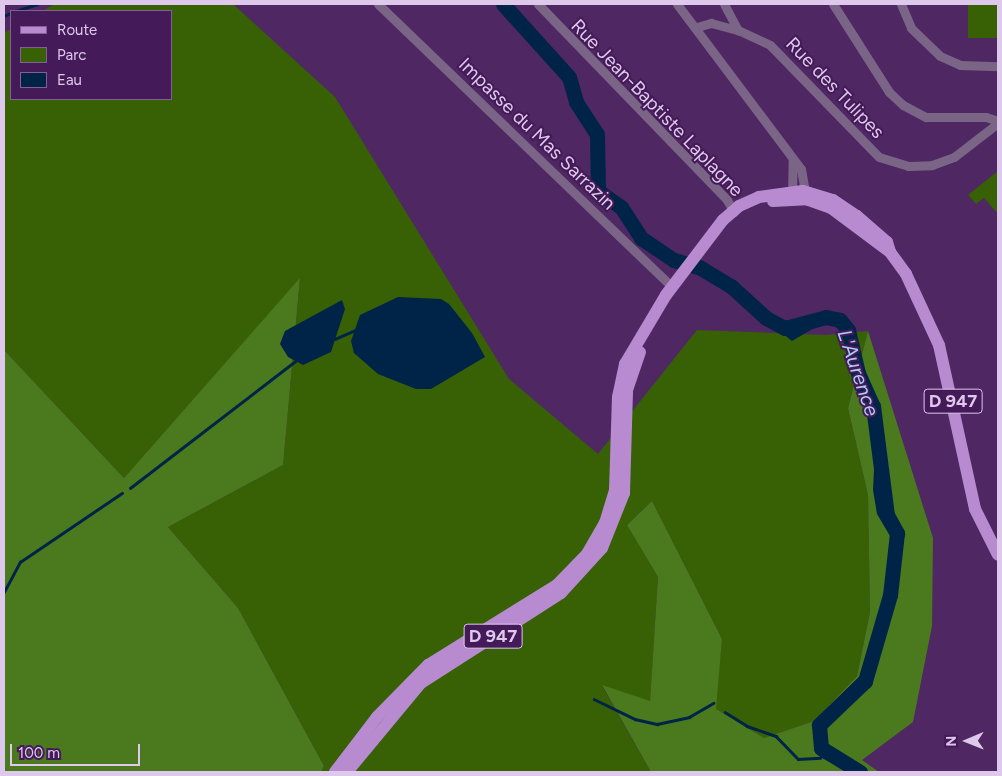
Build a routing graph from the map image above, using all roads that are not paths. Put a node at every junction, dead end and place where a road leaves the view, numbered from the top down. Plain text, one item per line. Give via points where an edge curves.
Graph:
1 (378, 4) edge
2 (538, 4) edge
3 (677, 4) edge
4 (724, 4) edge
5 (834, 4) edge
6 (900, 4) edge
7 (697, 27) junction
8 (738, 30) junction
9 (998, 66) edge
10 (998, 122) edge
11 (799, 195) junction
12 (734, 212) junction
13 (673, 288) junction
14 (998, 555) edge
15 (335, 772) edge
16 (347, 772) edge

1 - 13 street, Impasse du Mas Sarrazin
2 - 12 street, Rue Jean-Baptiste Laplagne via 727,200
3 - 7 street
4 - 8 street
5 - 10 street via 888,92 903,105 926,117 986,117
6 - 9 street via 911,28 940,56 960,65
7 - 8 street, Rue des Tulipes via 711,23
7 - 11 street via 801,169
8 - 10 street, Rue des Tulipes via 770,45 879,156 908,166 932,165 954,157
11 - 12 main road
11 - 14 main road, D 947 via 833,200 887,242 918,295 944,363 975,509
12 - 13 main road, D 947 via 700,245
13 - 15 main road, D 947 via 637,340 620,380 615,491 605,523 587,554 557,585 428,664 377,716
13 - 16 main road, D 947 via 632,373 626,401 624,493 602,548 561,592 421,683

